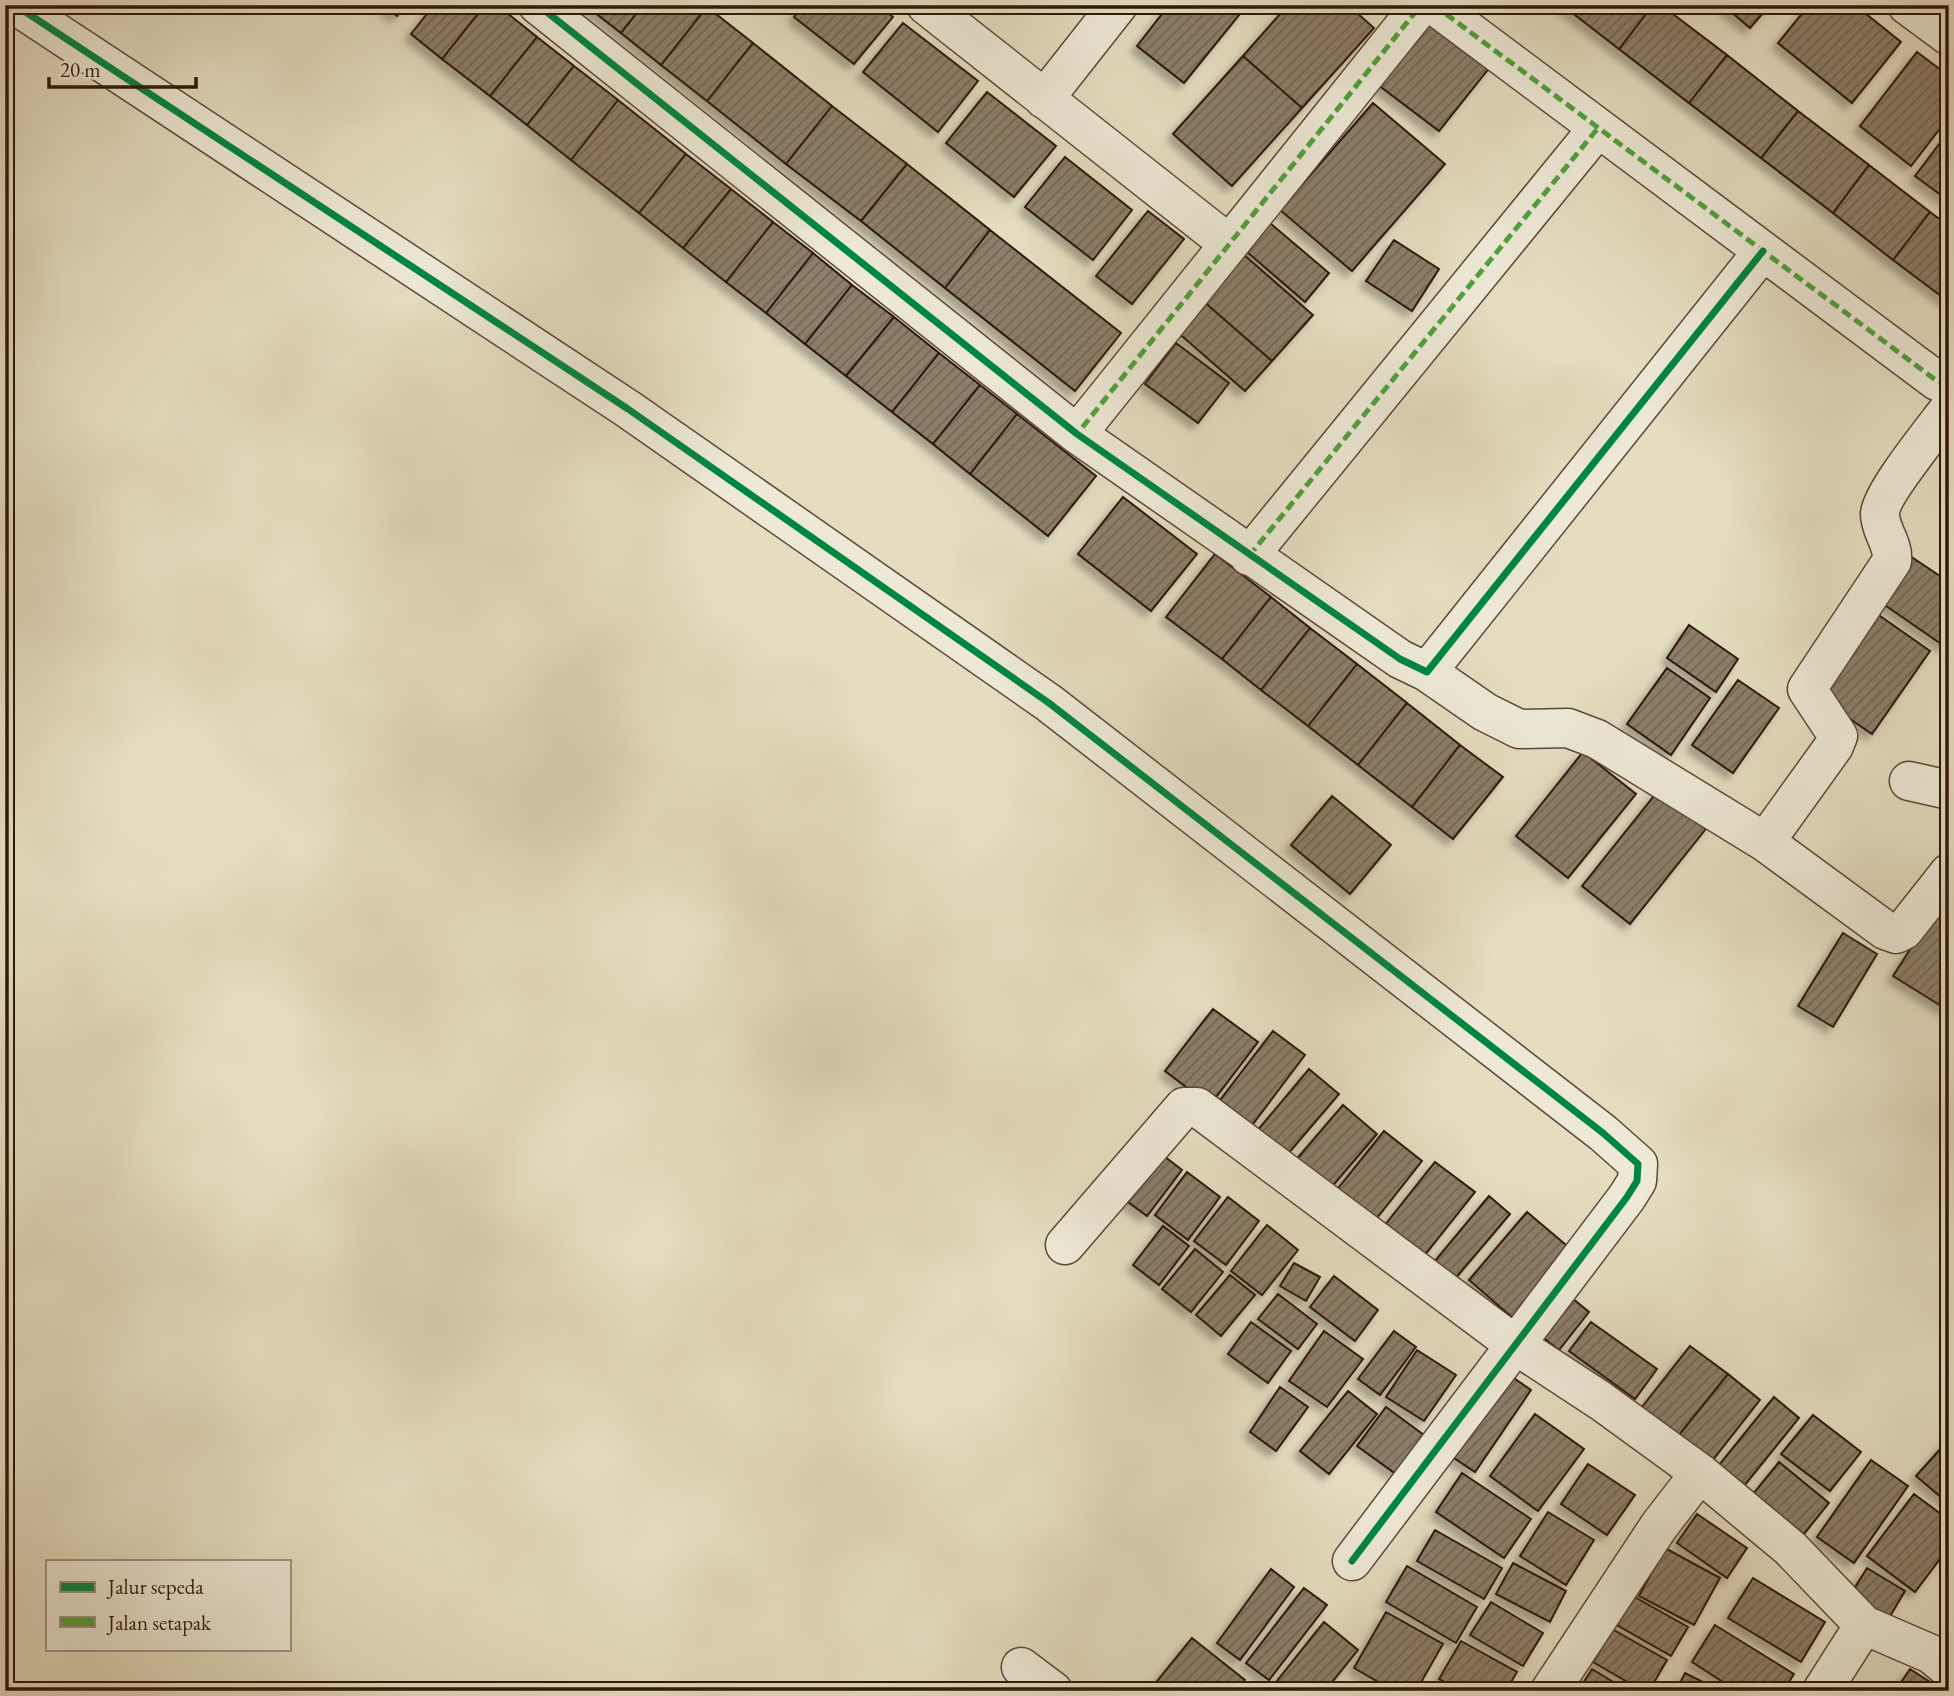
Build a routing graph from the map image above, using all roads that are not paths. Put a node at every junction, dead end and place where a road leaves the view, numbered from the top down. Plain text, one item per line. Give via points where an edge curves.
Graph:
1 (15, 5) edge
2 (538, 5) edge
3 (926, 5) edge
4 (1118, 5) edge
5 (1420, 5) edge
6 (1434, 5) edge
7 (1907, 5) edge
8 (1949, 36) edge
9 (1044, 99) junction
10 (1598, 128) junction
11 (1229, 244) junction
12 (1763, 251) junction
13 (1949, 385) edge
14 (1949, 409) edge
15 (1077, 434) junction
16 (1249, 556) junction
17 (1427, 672) junction
18 (1909, 781) dead end
19 (1949, 790) edge
20 (1765, 842) junction
21 (1949, 873) edge
22 (1065, 1245) dead end
23 (1517, 1346) junction
24 (1700, 1473) junction
25 (1352, 1561) dead end
26 (1864, 1625) junction
27 (1943, 1651) edge
28 (1021, 1667) dead end
29 (1053, 1691) edge
30 (1549, 1691) edge
31 (1822, 1691) edge

1 - 23 street via 628,410 1049,703 1628,1153 1638,1164 1637,1181
2 - 15 street
3 - 9 street
4 - 9 street
5 - 11 street
6 - 10 street
7 - 8 street
9 - 11 street
10 - 12 street
10 - 16 street
11 - 15 street
12 - 13 street via 1937,381
12 - 17 street
14 - 20 street via 1882,501 1882,526 1892,561 1807,690 1838,736
15 - 16 street
16 - 17 street via 1400,659
17 - 20 street via 1519,729 1568,728 1597,739
18 - 19 street
20 - 21 street via 1896,934
22 - 23 street via 1184,1107 1192,1105
23 - 24 street
23 - 25 street
24 - 26 street via 1790,1548
24 - 30 street via 1659,1526
26 - 27 street
26 - 31 street
28 - 29 street

